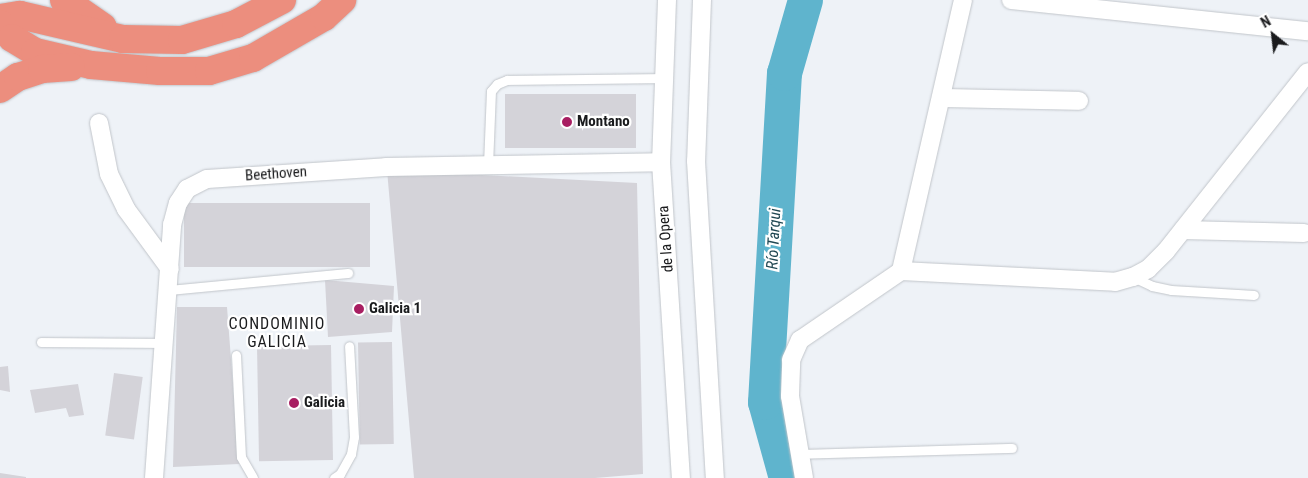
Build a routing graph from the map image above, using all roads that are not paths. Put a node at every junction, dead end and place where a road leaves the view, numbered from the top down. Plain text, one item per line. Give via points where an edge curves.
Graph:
1 (64, 0) edge
2 (282, 0) edge
3 (342, 0) edge
4 (667, 0) edge
5 (702, 0) edge
6 (963, 0) edge
7 (1011, 0) edge
8 (0, 18) edge
9 (0, 24) edge
10 (1308, 31) edge
11 (123, 39) junction
12 (91, 65) junction
13 (1308, 72) edge
14 (664, 78) junction
15 (0, 89) edge
16 (941, 98) junction
17 (1079, 101) dead end
18 (99, 123) dead end
19 (661, 162) junction
20 (488, 165) junction
21 (1183, 230) junction
22 (1304, 233) dead end
23 (170, 269) junction
24 (901, 271) junction
25 (348, 273) dead end
26 (1133, 277) junction
27 (168, 290) junction
28 (1254, 295) dead end
29 (41, 342) dead end
30 (164, 343) junction
31 (349, 346) dead end
32 (236, 355) dead end
33 (1012, 448) dead end
34 (797, 454) junction
35 (154, 478) edge
36 (253, 478) edge
37 (334, 478) edge
38 (681, 478) edge
39 (715, 478) edge
40 (804, 478) edge

1 - 11 highway
2 - 11 highway via 236,24 182,40
3 - 12 highway via 324,17 253,58 209,71
4 - 14 street, de la Opera
5 - 39 street via 696,161
6 - 16 street
7 - 10 street
8 - 11 highway via 20,14
9 - 12 highway via 12,38 35,52
12 - 15 highway via 42,69 18,77
13 - 21 street
14 - 19 street, de la Opera
14 - 20 lane via 507,80 497,84 491,91
16 - 17 street
16 - 24 street
18 - 23 street via 109,174 126,209
19 - 20 street, Beethoven
19 - 38 street, de la Opera
20 - 23 street, Beethoven via 386,167 207,179 187,189 178,203 172,226
21 - 22 street
21 - 26 street via 1148,269
23 - 27 street, Beethoven
24 - 26 street via 1115,282
24 - 34 street via 800,340 791,360 790,396
25 - 27 lane
26 - 28 lane via 1171,290
27 - 30 street, Beethoven
29 - 30 lane
30 - 35 street, Beethoven
31 - 37 lane via 354,436 351,454 340,474
32 - 36 lane via 241,457
33 - 34 lane
34 - 40 street

